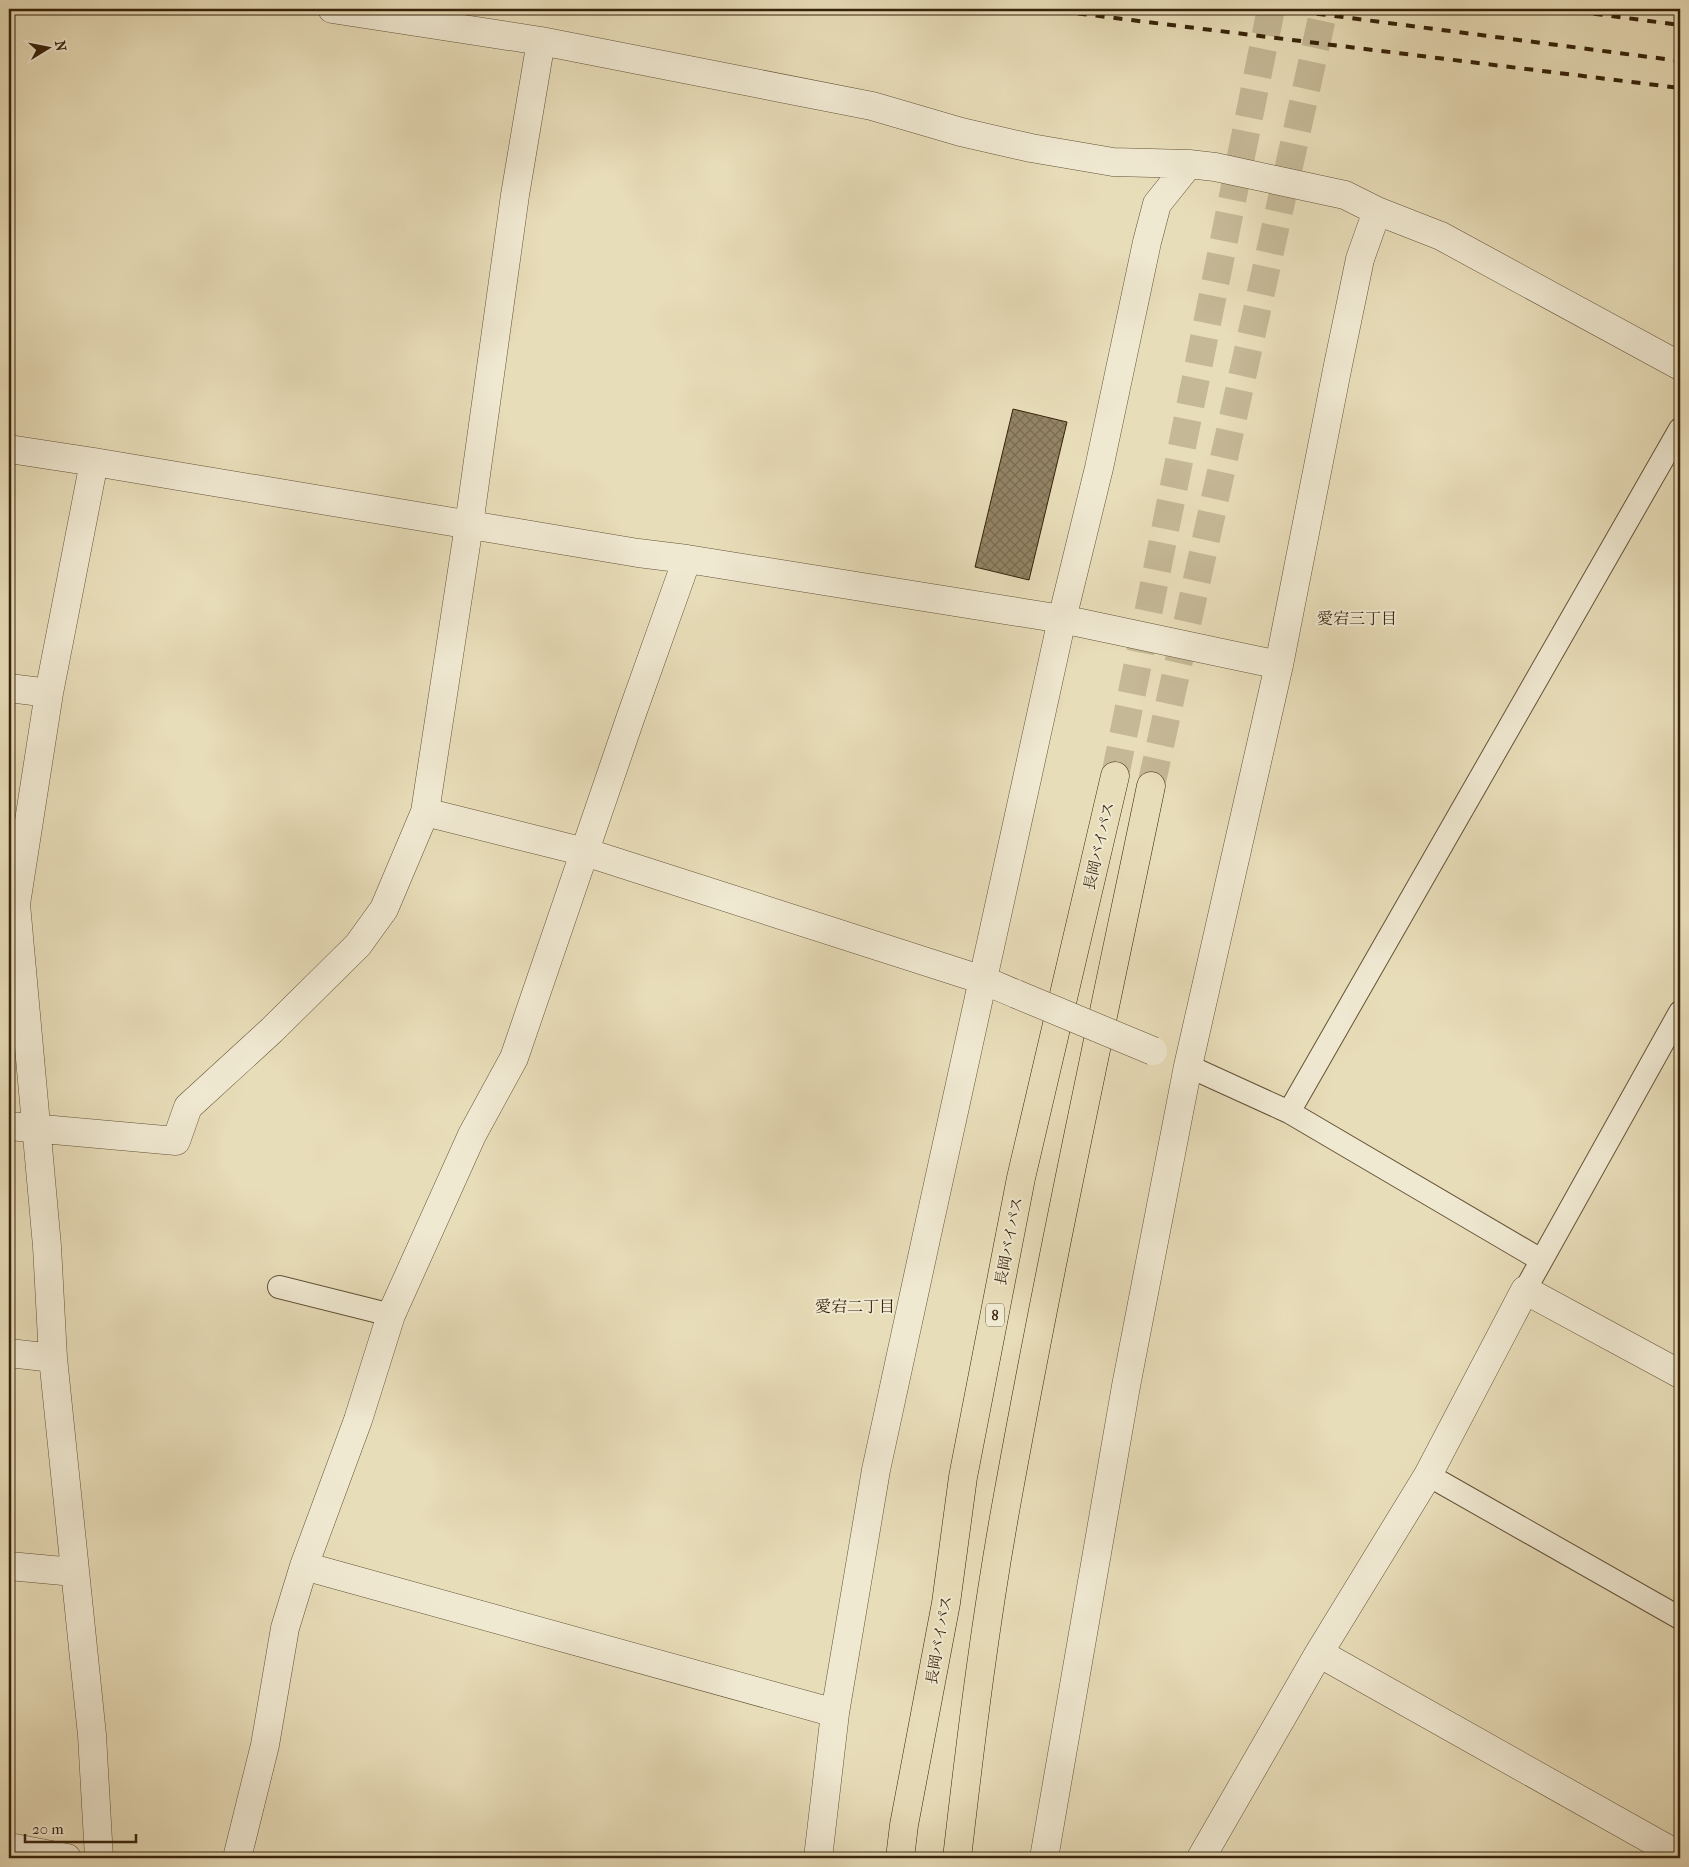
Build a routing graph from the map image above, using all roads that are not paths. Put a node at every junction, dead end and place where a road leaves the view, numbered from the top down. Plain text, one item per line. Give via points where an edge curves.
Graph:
1 (332, 9) edge
2 (541, 41) junction
3 (1189, 164) junction
4 (1376, 211) junction
5 (1680, 366) edge
6 (1680, 429) edge
7 (9, 449) edge
8 (94, 462) junction
9 (469, 526) junction
10 (687, 559) junction
11 (1062, 619) junction
12 (1279, 665) junction
13 (9, 688) edge
14 (49, 692) junction
15 (1115, 776) tunnel mouth
16 (1151, 786) tunnel mouth
17 (425, 812) junction
18 (584, 852) junction
19 (12, 904) edge
20 (983, 980) junction
21 (1680, 1012) edge
22 (1188, 1066) junction
23 (1289, 1112) junction
24 (9, 1126) edge
25 (37, 1130) junction
26 (1542, 1260) junction
27 (279, 1288) dead end
28 (1525, 1290) junction
29 (391, 1315) junction
30 (9, 1353) edge
31 (53, 1358) junction
32 (1680, 1374) edge
33 (1428, 1475) junction
34 (9, 1566) edge
35 (304, 1566) junction
36 (74, 1572) junction
37 (1680, 1618) edge
38 (1319, 1653) junction
39 (835, 1713) junction
40 (9, 1847) edge
41 (1680, 1856) edge
42 (67, 1858) edge
43 (98, 1858) edge
44 (237, 1858) edge
45 (818, 1858) edge
46 (900, 1858) edge
47 (957, 1858) edge
48 (1044, 1858) edge
49 (1201, 1858) edge

1 - 2 street
2 - 3 street via 872,106 960,132 1031,148 1113,162
2 - 9 street via 515,196
3 - 4 street via 1345,195
3 - 11 street via 1157,204
4 - 5 street via 1441,236
4 - 12 street via 1356,277
6 - 23 lane
7 - 8 street
8 - 9 street
8 - 14 street
9 - 10 street
9 - 17 street
10 - 11 street
10 - 18 street
11 - 12 street
11 - 20 street
12 - 22 street
13 - 14 street
14 - 19 street
15 - 46 highway, 長岡バイパス / 8 via 1022,1178 963,1477 946,1603
16 - 47 highway via 1007,1496 969,1751
17 - 18 street
17 - 25 street via 384,910 358,944 272,1030 188,1106 176,1141
18 - 20 street
18 - 29 street via 514,1058 472,1135
19 - 25 street
20 - 22 street, bridge
20 - 39 street via 876,1470
21 - 26 lane
22 - 23 lane
22 - 48 street via 1126,1386
23 - 26 lane
24 - 25 street
25 - 31 street
26 - 28 lane
27 - 29 lane
28 - 32 street
28 - 33 street
29 - 35 street via 358,1420
30 - 31 street
31 - 36 street
33 - 37 lane
33 - 38 street
34 - 36 street
35 - 39 street
35 - 44 street via 285,1628 265,1745
36 - 43 street via 92,1735
38 - 41 street
38 - 49 street
39 - 45 street
40 - 42 street

